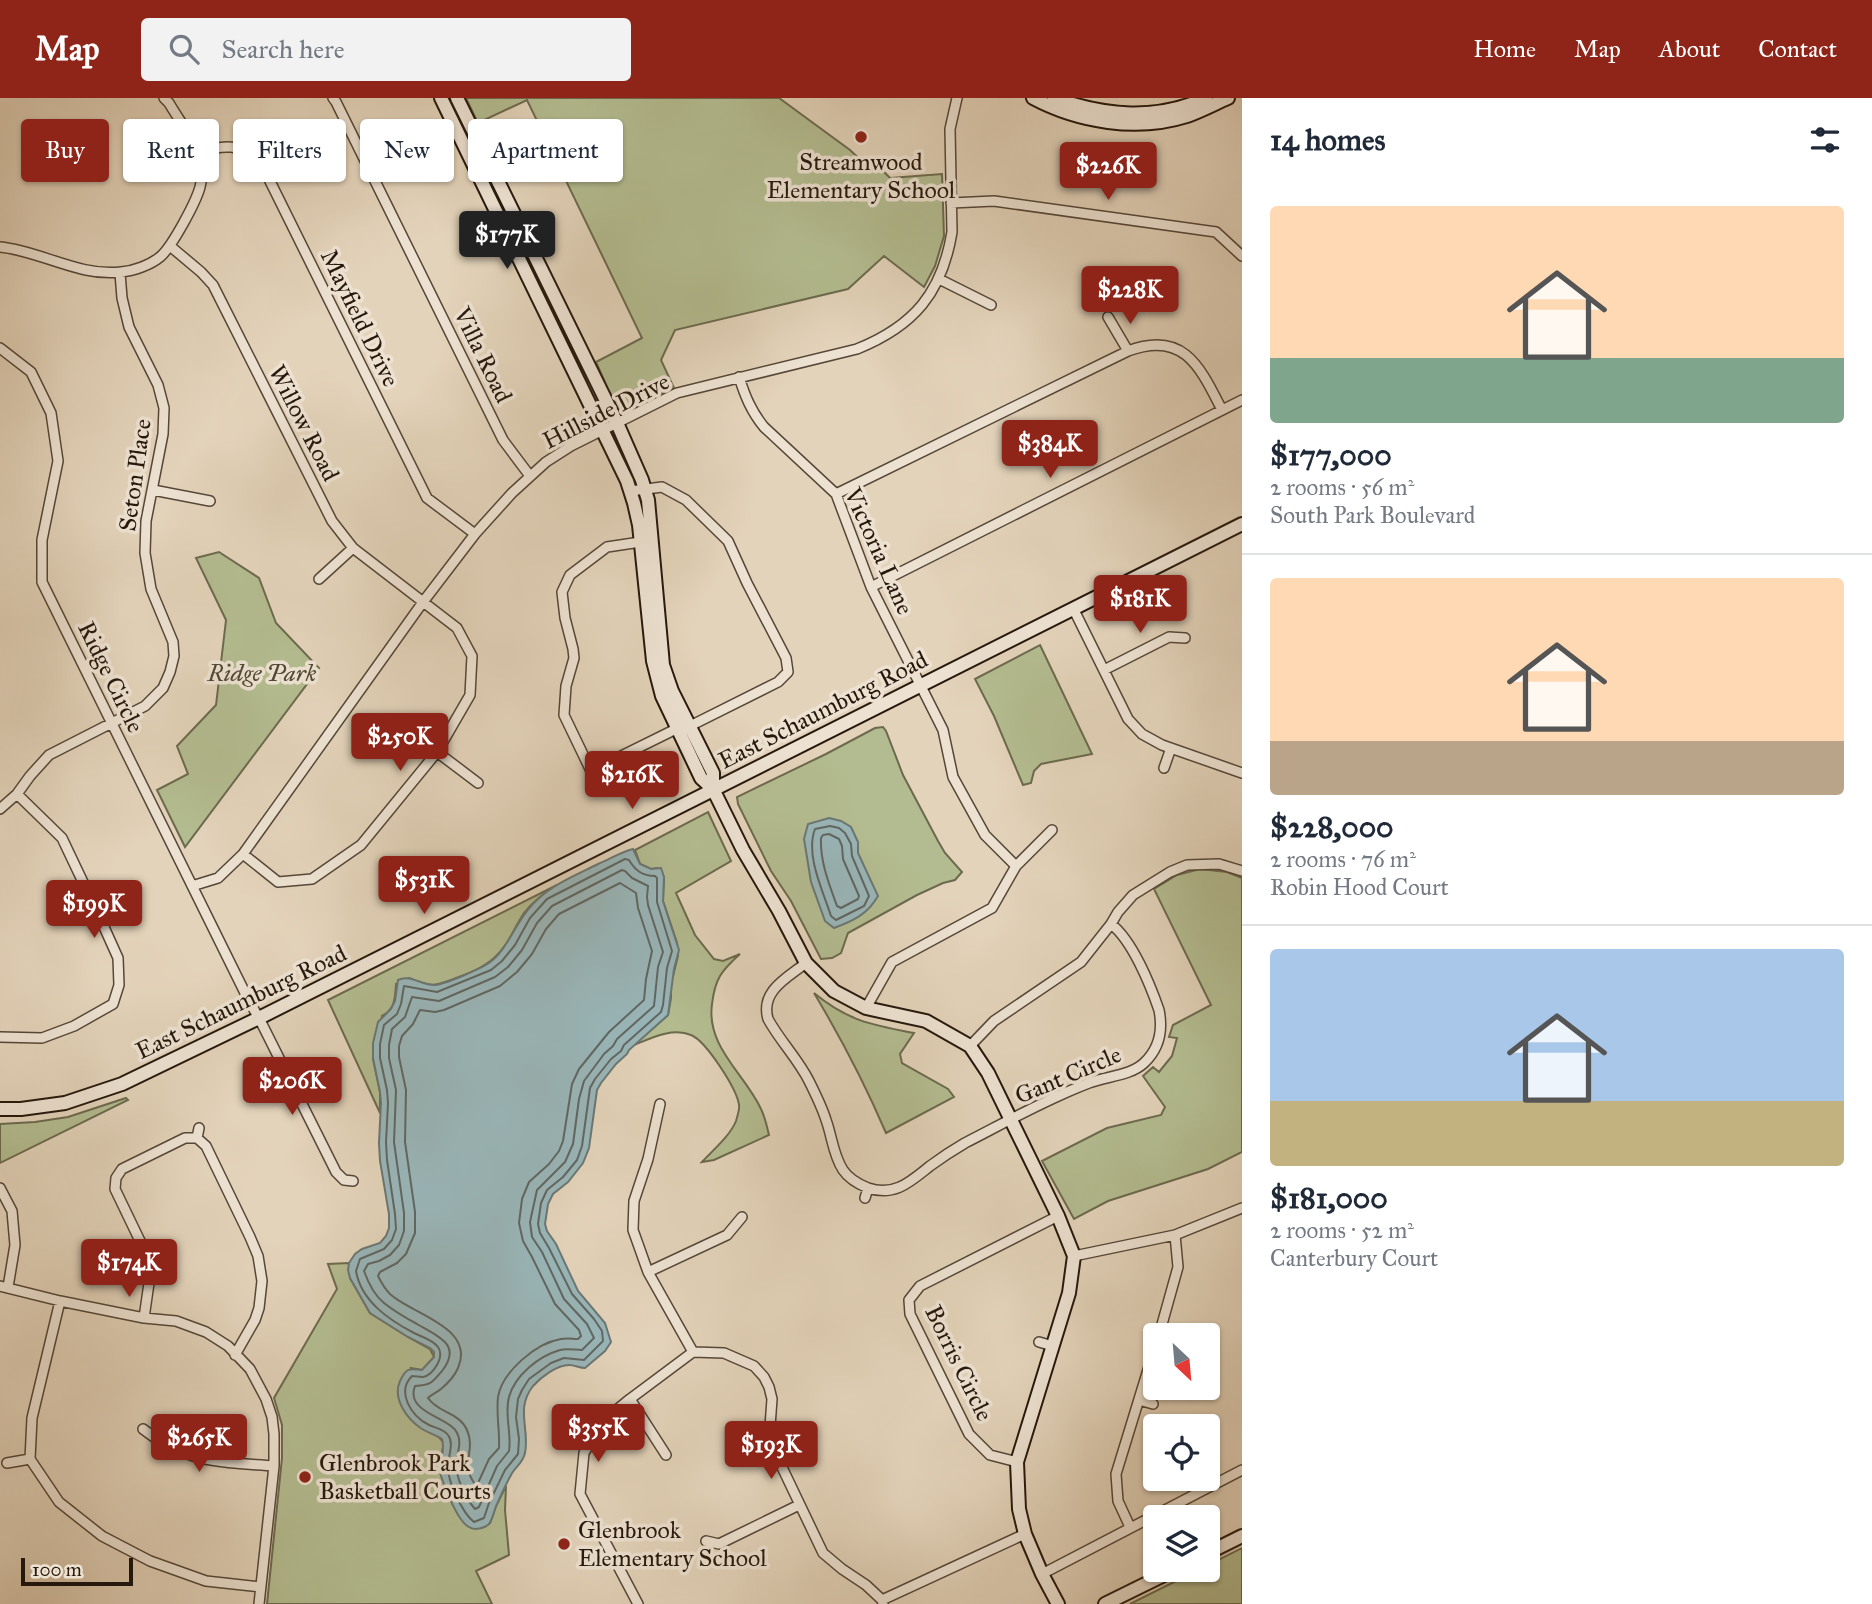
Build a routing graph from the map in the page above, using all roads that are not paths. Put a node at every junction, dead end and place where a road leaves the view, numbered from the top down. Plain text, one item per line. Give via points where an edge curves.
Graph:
1 (164, 98) edge
2 (333, 98) edge
3 (441, 98) edge
4 (957, 98) edge
5 (1032, 98) edge
6 (1054, 98) edge
7 (1206, 98) edge
8 (1227, 98) edge
9 (459, 101) edge
10 (448, 111) junction
11 (178, 119) edge
12 (219, 148) edge
13 (201, 182) edge
14 (951, 204) junction
15 (170, 246) junction
16 (0, 247) edge
17 (1242, 256) edge
18 (120, 272) junction
19 (939, 279) junction
20 (991, 305) dead end
21 (1108, 317) dead end
22 (0, 348) edge
23 (1128, 351) junction
24 (739, 377) junction
25 (1242, 400) edge
26 (1222, 410) junction
27 (617, 423) junction
28 (603, 430) junction
29 (530, 476) junction
30 (645, 488) junction
31 (153, 490) junction
32 (630, 491) junction
33 (836, 494) junction
34 (210, 501) dead end
35 (1242, 524) edge
36 (475, 534) junction
37 (646, 541) junction
38 (353, 548) junction
39 (319, 579) dead end
40 (871, 587) junction
41 (423, 602) junction
42 (1073, 608) junction
43 (1185, 638) dead end
44 (1104, 670) junction
45 (921, 685) junction
46 (112, 722) junction
47 (684, 727) junction
48 (1171, 748) junction
49 (437, 752) junction
50 (1164, 768) dead end
51 (1242, 773) edge
52 (478, 783) dead end
53 (713, 789) junction
54 (18, 794) junction
55 (0, 809) edge
56 (1052, 830) dead end
57 (243, 854) junction
58 (1016, 866) junction
59 (1242, 871) edge
60 (192, 886) junction
61 (1111, 924) junction
62 (806, 963) junction
63 (866, 1008) junction
64 (259, 1018) junction
65 (0, 1037) edge
66 (970, 1046) junction
67 (660, 1104) dead end
68 (0, 1109) edge
69 (1010, 1120) junction
70 (353, 1181) dead end
71 (0, 1188) edge
72 (868, 1188) junction
73 (865, 1198) dead end
74 (1242, 1208) edge
75 (1058, 1216) junction
76 (743, 1217) dead end
77 (1175, 1235) junction
78 (1074, 1256) junction
79 (648, 1272) junction
80 (4, 1287) edge
81 (60, 1301) junction
82 (144, 1318) junction
83 (1162, 1323) edge
84 (1038, 1342) dead end
85 (1053, 1346) junction
86 (693, 1352) junction
87 (235, 1355) junction
88 (1143, 1387) edge
89 (630, 1399) junction
90 (1139, 1400) junction
91 (1153, 1404) dead end
92 (144, 1429) dead end
93 (666, 1455) dead end
94 (30, 1459) junction
95 (1017, 1462) junction
96 (7, 1463) dead end
97 (274, 1466) junction
98 (1242, 1470) edge
99 (799, 1505) junction
100 (1130, 1527) junction
101 (1025, 1534) junction
102 (1242, 1536) edge
103 (706, 1541) dead end
104 (1220, 1547) edge
105 (1042, 1574) junction
106 (1150, 1582) edge
107 (261, 1587) junction
108 (882, 1602) edge
109 (259, 1604) edge
110 (638, 1604) edge
111 (1058, 1604) edge
112 (1105, 1604) edge

1 - 11 street
2 - 29 street, Villa Road via 503,440
3 - 10 street
4 - 14 street, Hillside Drive via 950,130
5 - 8 street via 1087,118 1135,123 1188,116
6 - 7 street via 1097,111 1134,114 1173,110
9 - 10 street
9 - 27 street
10 - 28 street
12 - 36 street, Mayfield Drive via 239,148 261,163 428,498
13 - 15 street
14 - 17 street via 994,201 1216,232
14 - 19 street, Hillside Drive via 950,245
15 - 18 street via 147,265
15 - 38 street, Willow Road via 213,285 332,521
16 - 18 street via 88,271
18 - 31 street, Seton Place via 128,327 158,385 164,408
19 - 20 street
19 - 24 street, Hillside Drive via 916,313 881,340
21 - 23 street
22 - 46 street, Ridge Circle via 31,372 51,413 58,461 42,540 42,582
23 - 26 street via 1155,344 1186,355 1200,368
23 - 33 street
24 - 27 street, Hillside Drive via 677,393
24 - 33 street, Victoria Lane via 747,401 764,427
25 - 26 street
26 - 40 street
27 - 28 street, Hillside Drive
27 - 30 street
28 - 29 street, Hillside Drive via 571,446
28 - 32 street
29 - 36 street, Hillside Drive
30 - 32 street
30 - 37 street
30 - 47 street via 662,487 687,500 728,541 786,658 788,672 778,682
31 - 34 street
31 - 46 street, Seton Place via 145,553 151,589 173,642 174,656 155,698
32 - 37 street
33 - 40 street, Victoria Lane
35 - 42 street, East Schaumburg Road
36 - 41 street, Hillside Drive
37 - 47 street via 654,668 665,704
37 - 47 street via 607,547 570,575 562,592 574,658 564,715 591,771
38 - 39 street
38 - 41 street, Willow Road
40 - 45 street, Victoria Lane
41 - 49 street, Willow Road via 457,628 472,656 470,695
41 - 57 street, Hillside Drive
42 - 44 street
42 - 45 street, East Schaumburg Road
43 - 44 street via 1169,637
44 - 48 street via 1128,719 1142,734
45 - 53 street, East Schaumburg Road
45 - 58 street, Victoria Lane via 943,730 953,777 985,835
46 - 54 street, Seton Place via 49,755
46 - 60 street, Ridge Circle
47 - 53 street via 701,778
48 - 50 street
48 - 51 street
49 - 52 street
49 - 57 street, Willow Road via 361,845 312,880 278,882
53 - 62 street
53 - 64 street, East Schaumburg Road
54 - 55 street, Seton Place
54 - 65 street via 62,838 118,958 119,985 113,1004 74,1026 42,1038
56 - 58 street
57 - 60 street, Hillside Drive via 218,877
58 - 63 street via 992,908 892,962
59 - 61 street via 1219,864 1187,865 1133,895
60 - 64 street, Ridge Circle
61 - 66 street via 1081,962 994,1021
61 - 69 street, Gant Circle via 1129,944 1155,998 1161,1018 1156,1047 1133,1070 1091,1082
62 - 63 street via 834,991
62 - 72 street via 770,993 766,1011 808,1080 843,1170
63 - 66 street via 926,1020
64 - 68 street, East Schaumburg Road via 122,1084 65,1103
64 - 70 street, Ridge Circle via 336,1172
66 - 69 street
67 - 79 street via 634,1201 633,1230
69 - 72 street, Gant Circle via 955,1149 904,1186
69 - 75 street
71 - 80 street via 12,1211 15,1245
72 - 73 street
74 - 77 street
75 - 78 street
75 - 95 street, Borris Circle via 920,1286 909,1300 910,1314 969,1434 990,1455
76 - 79 street via 727,1235
77 - 78 street
77 - 83 street via 1178,1267
78 - 85 street via 1069,1293
79 - 86 street
80 - 81 street
81 - 82 street
81 - 94 street via 32,1418
82 - 87 street via 176,1321 206,1332
82 - 87 street via 149,1283 146,1262 111,1177 198,1133 258,1256 262,1281 259,1308
84 - 85 street
85 - 95 street
86 - 89 street
86 - 99 street via 724,1353 754,1366 764,1377 772,1399 769,1440
87 - 97 street via 250,1369 269,1408
88 - 90 street
89 - 93 street
89 - 110 street via 603,1421 584,1453 580,1494
90 - 91 street
90 - 100 street via 1116,1474 1118,1501
92 - 97 street via 188,1456
94 - 96 street
94 - 107 street via 58,1502 102,1536 150,1561 206,1581
95 - 101 street
97 - 107 street
98 - 100 street
99 - 103 street via 719,1544
99 - 108 street via 823,1553
100 - 105 street
101 - 105 street
101 - 108 street
102 - 104 street
105 - 111 street
106 - 112 street
107 - 109 street

